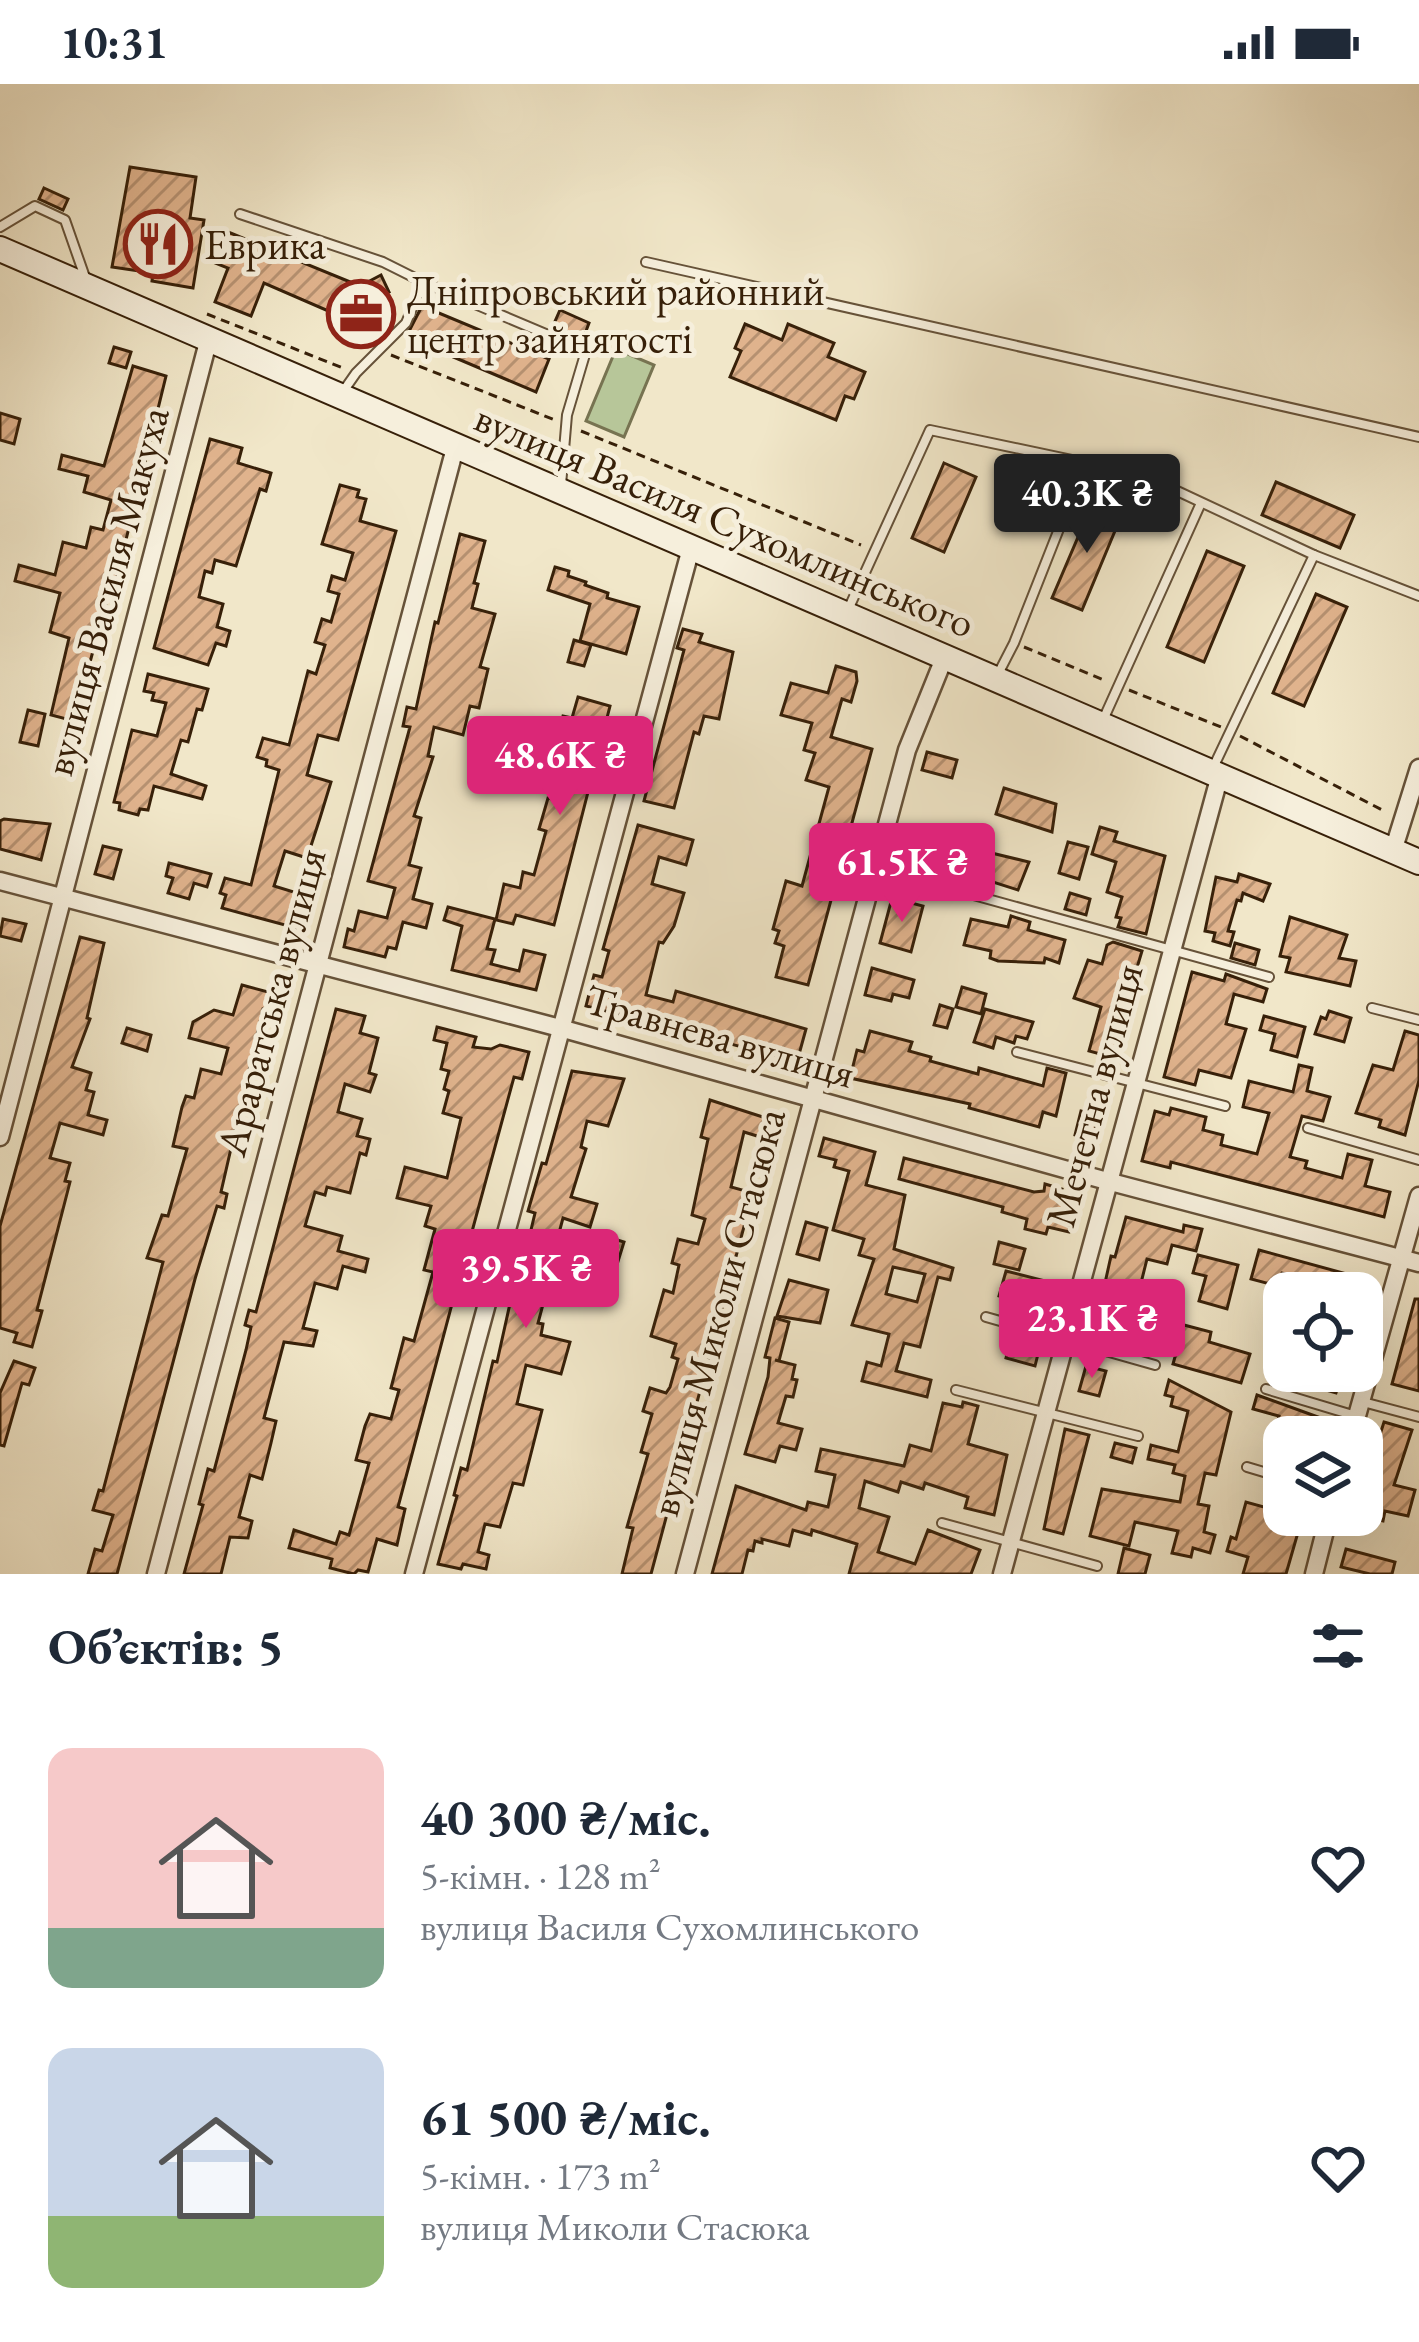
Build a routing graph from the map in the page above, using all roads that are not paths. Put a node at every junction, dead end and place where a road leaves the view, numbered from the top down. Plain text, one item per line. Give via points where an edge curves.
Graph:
1 (240, 214) dead end
2 (0, 227) edge
3 (0, 249) edge
4 (646, 262) dead end
5 (423, 282) junction
6 (89, 287) junction
7 (208, 342) junction
8 (339, 398) junction
9 (1419, 437) edge
10 (455, 448) junction
11 (1085, 462) junction
12 (560, 493) junction
13 (1201, 502) junction
14 (691, 548) junction
15 (1314, 554) junction
16 (1419, 596) edge
17 (847, 613) junction
18 (945, 656) junction
19 (996, 677) junction
20 (1102, 723) junction
21 (1419, 768) edge
22 (1216, 773) junction
23 (1393, 851) junction
24 (1419, 862) edge
25 (874, 868) junction
26 (0, 881) edge
27 (63, 898) junction
28 (1171, 950) junction
29 (319, 964) junction
30 (1269, 977) dead end
31 (1372, 1008) dead end
32 (1419, 1020) edge
33 (560, 1028) junction
34 (1017, 1052) dead end
35 (1134, 1083) junction
36 (810, 1098) junction
37 (1226, 1106) dead end
38 (1307, 1128) dead end
39 (0, 1137) edge
40 (1419, 1160) edge
41 (1107, 1181) junction
42 (1419, 1196) edge
43 (1411, 1261) edge
44 (986, 1317) dead end
45 (1065, 1340) junction
46 (1155, 1365) dead end
47 (956, 1390) dead end
48 (1280, 1392) edge
49 (1359, 1409) junction
50 (1045, 1413) junction
51 (1357, 1416) edge
52 (1419, 1417) edge
53 (1138, 1436) dead end
54 (1247, 1467) dead end
55 (1263, 1472) edge
56 (942, 1523) dead end
57 (1324, 1536) edge
58 (1011, 1542) junction
59 (1097, 1566) dead end
60 (156, 1574) edge
61 (414, 1574) edge
62 (685, 1574) edge
63 (1002, 1574) edge
64 (1314, 1574) edge

1 - 5 lane
2 - 6 lane via 35,206 65,220
3 - 6 main road, вулиця Василя Сухомлинського
4 - 9 lane
5 - 8 lane via 406,323
5 - 12 lane via 586,351 566,425
6 - 7 main road, вулиця Василя Сухомлинського
7 - 8 main road, вулиця Василя Сухомлинського
7 - 27 street, вулиця Василя Макуха
8 - 10 main road, вулиця Василя Сухомлинського
10 - 12 main road, вулиця Василя Сухомлинського
10 - 29 street, Араратська вулиця
11 - 13 lane
11 - 17 lane via 930,430
11 - 19 lane
12 - 14 main road, вулиця Василя Сухомлинського
13 - 15 lane
13 - 20 lane
14 - 17 main road, вулиця Василя Сухомлинського
14 - 33 street
15 - 16 lane
15 - 22 lane
17 - 18 main road, вулиця Василя Сухомлинського
18 - 19 main road, вулиця Василя Сухомлинського
18 - 25 street, вулиця Миколи Стасюка via 907,750
19 - 20 main road, вулиця Василя Сухомлинського
20 - 22 main road, вулиця Василя Сухомлинського
21 - 23 street
22 - 23 main road, вулиця Василя Сухомлинського
22 - 28 street, Мечетна вулиця
23 - 24 main road, вулиця Василя Сухомлинського
25 - 28 lane
25 - 36 street, вулиця Миколи Стасюка
26 - 27 street, Травнева вулиця
27 - 29 street, Травнева вулиця
27 - 39 street, вулиця Василя Макуха
28 - 30 lane
28 - 35 street, Мечетна вулиця
29 - 33 street, Травнева вулиця
29 - 60 street, Араратська вулиця
31 - 32 lane
33 - 36 street, Травнева вулиця
33 - 61 street
34 - 35 lane
35 - 37 lane
35 - 41 street, Мечетна вулиця
36 - 41 street, Травнева вулиця
36 - 62 street, вулиця Миколи Стасюка
38 - 40 lane
41 - 43 street, Травнева вулиця
41 - 45 street, Мечетна вулиця
42 - 43 street
43 - 49 street
44 - 45 lane
45 - 46 lane
45 - 50 street, Мечетна вулиця
47 - 50 lane
48 - 49 lane
49 - 51 street
49 - 52 lane
50 - 53 lane
50 - 58 street, Мечетна вулиця
54 - 55 lane
56 - 58 lane
57 - 64 street
58 - 59 lane
58 - 63 street, Мечетна вулиця

